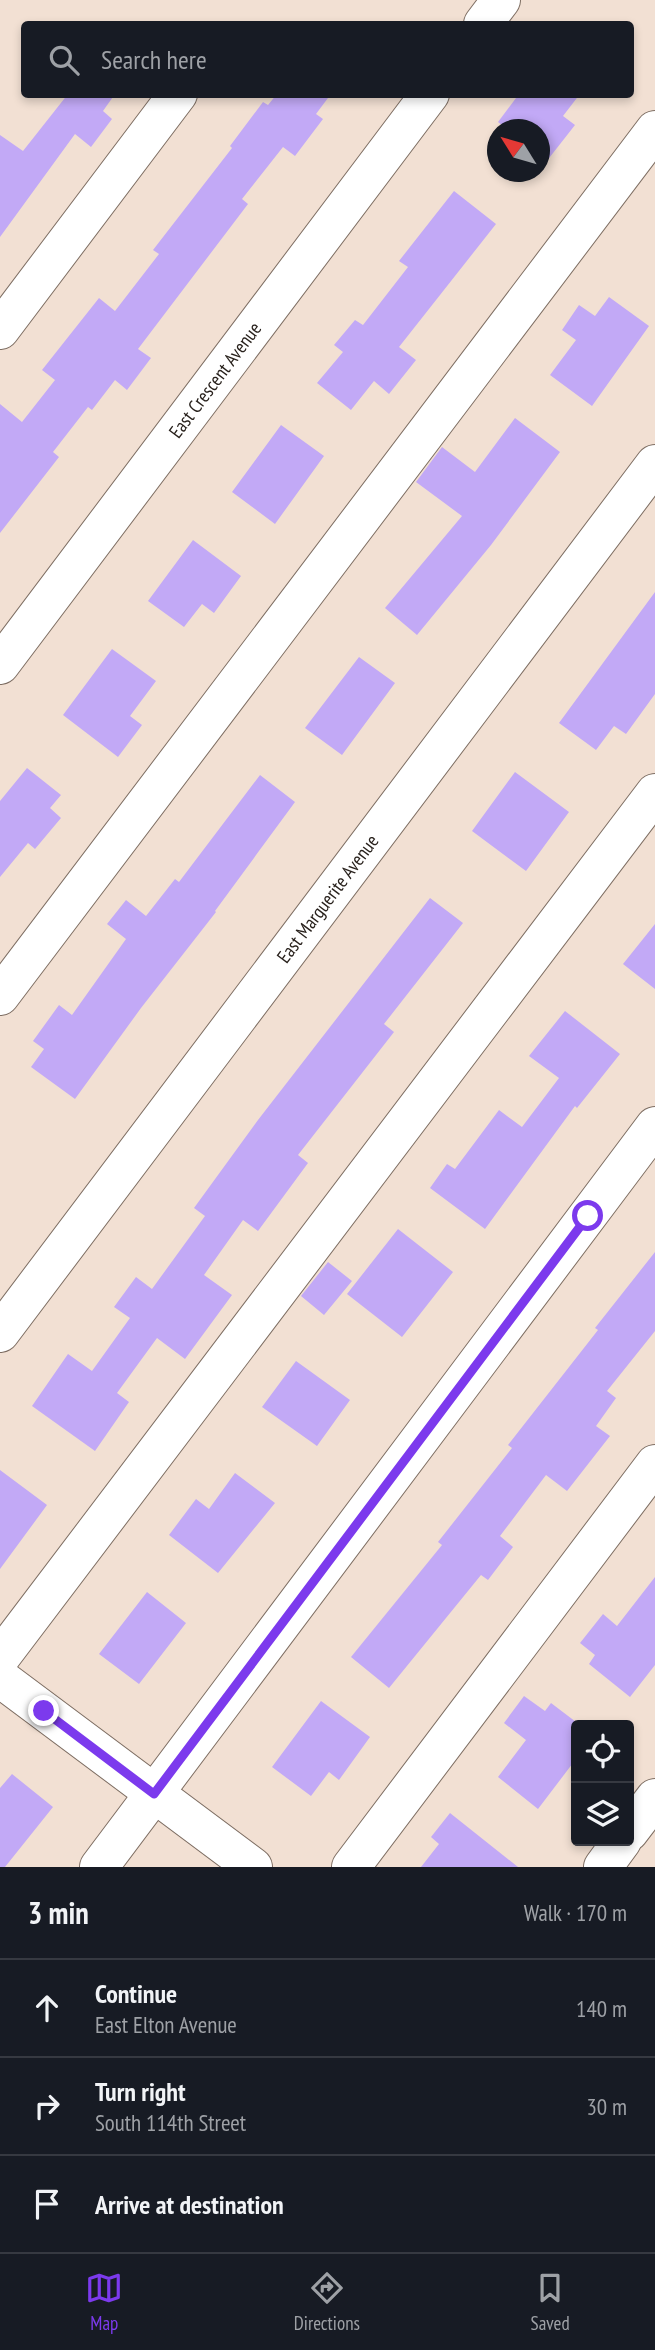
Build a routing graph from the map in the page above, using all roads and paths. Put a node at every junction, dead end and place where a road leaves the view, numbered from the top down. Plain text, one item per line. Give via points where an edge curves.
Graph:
1 (501, 0) edge
2 (485, 21) edge
3 (175, 98) edge
4 (427, 98) edge
5 (655, 130) edge
6 (0, 330) edge
7 (655, 464) edge
8 (0, 665) edge
9 (655, 793) edge
10 (0, 996) edge
11 (655, 1126) edge
12 (0, 1332) edge
13 (655, 1464) edge
14 (0, 1658) edge
15 (0, 1678) edge
16 (154, 1794) junction
17 (655, 1798) edge
18 (634, 1825) edge
19 (618, 1846) edge
20 (99, 1867) edge
21 (253, 1867) edge
22 (351, 1867) edge
23 (603, 1867) edge

1 - 2 street
3 - 6 street
4 - 8 street, East Crescent Avenue
5 - 10 street
7 - 12 street, East Marguerite Avenue
9 - 14 street
11 - 16 street
13 - 22 street
15 - 16 street
16 - 20 street
16 - 21 street
17 - 18 street
19 - 23 street

